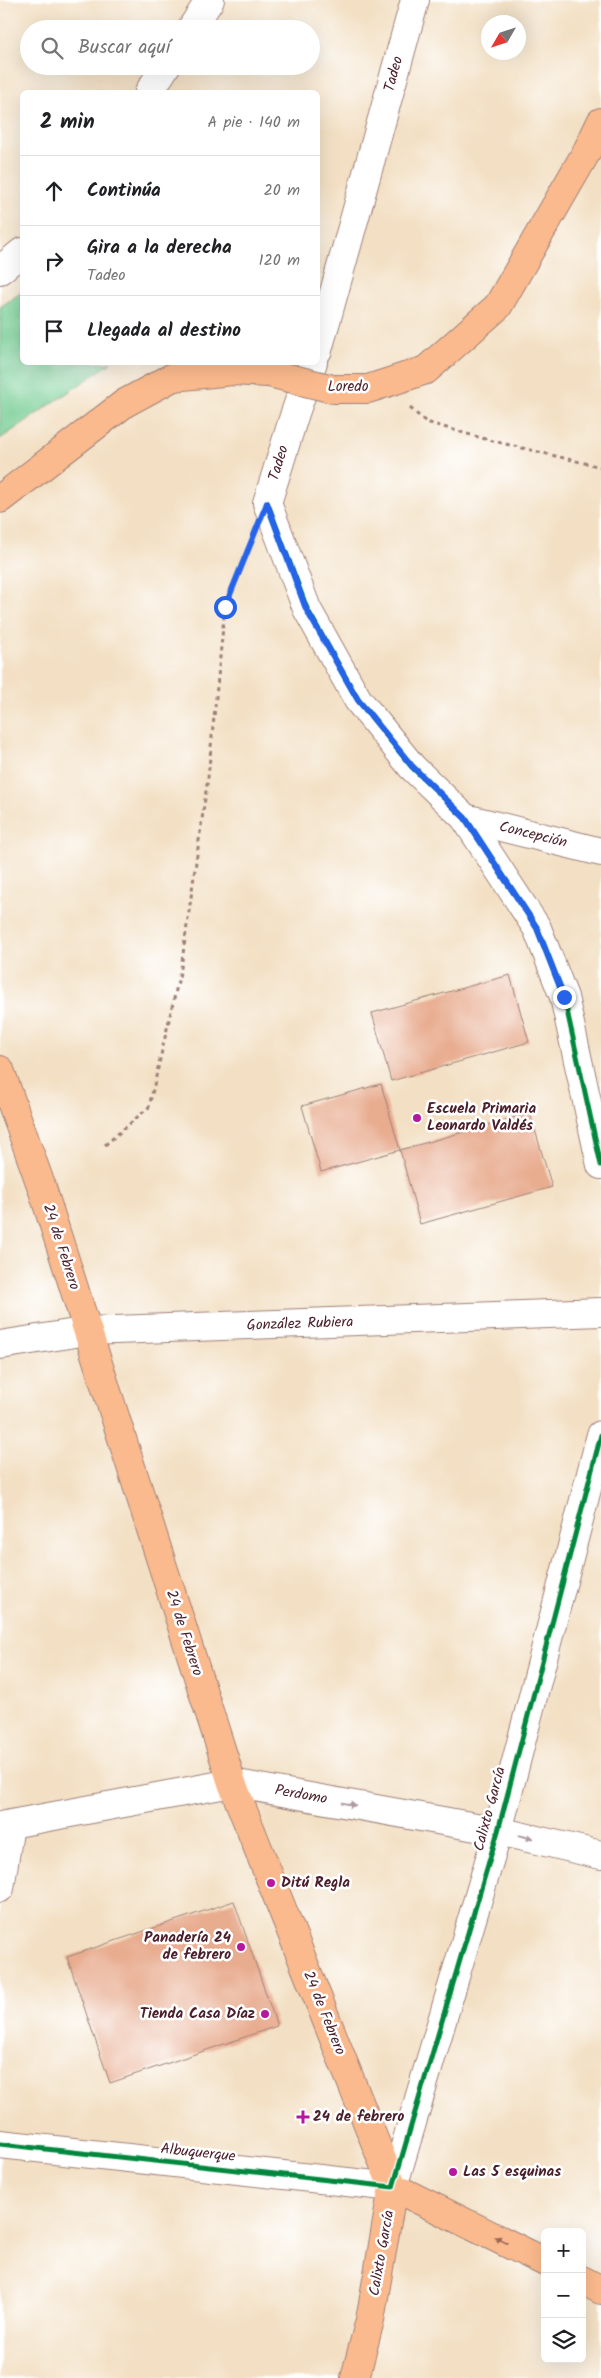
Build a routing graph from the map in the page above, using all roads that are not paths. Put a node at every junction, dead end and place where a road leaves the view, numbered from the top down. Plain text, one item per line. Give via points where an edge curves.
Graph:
1 (210, 0) edge
2 (415, 0) edge
3 (197, 20) edge
4 (160, 75) edge
5 (150, 90) edge
6 (601, 122) edge
7 (20, 254) edge
8 (0, 270) edge
9 (320, 343) edge
10 (312, 365) edge
11 (0, 499) edge
12 (465, 818) junction
13 (601, 852) edge
14 (0, 1070) edge
15 (601, 1165) edge
16 (601, 1312) edge
17 (88, 1331) junction
18 (0, 1345) edge
19 (601, 1435) edge
20 (232, 1783) junction
21 (5, 1826) edge
22 (498, 1831) junction
23 (601, 1855) edge
24 (0, 1888) edge
25 (0, 2144) edge
26 (393, 2187) junction
27 (541, 2260) edge
28 (586, 2282) edge
29 (601, 2290) edge
30 (355, 2378) edge

1 - 3 street
2 - 9 street, Tadeo
4 - 5 street
6 - 11 main road, Loredo, bridge via 498,306 426,370 368,389 333,390 269,373 232,371 173,378 125,403
7 - 8 street
10 - 12 street, Tadeo via 267,503 306,609 358,700 412,766
12 - 13 street, Concepción
12 - 15 street, Tadeo via 537,928 564,997
14 - 17 main road, 24 de Febrero
16 - 17 street, González Rubiera
17 - 18 street, González Rubiera
17 - 20 main road, 24 de Febrero
19 - 22 street, Calixto García
20 - 21 street, Perdomo
20 -> 22 street, Perdomo
20 - 26 main road, 24 de Febrero
21 - 24 street
22 -> 23 street, Perdomo
22 - 26 street, Calixto García
25 - 26 street, Albuquerque
27 -> 26 main road, Albuquerque
26 - 30 main road, Calixto García via 370,2320
28 - 29 main road

